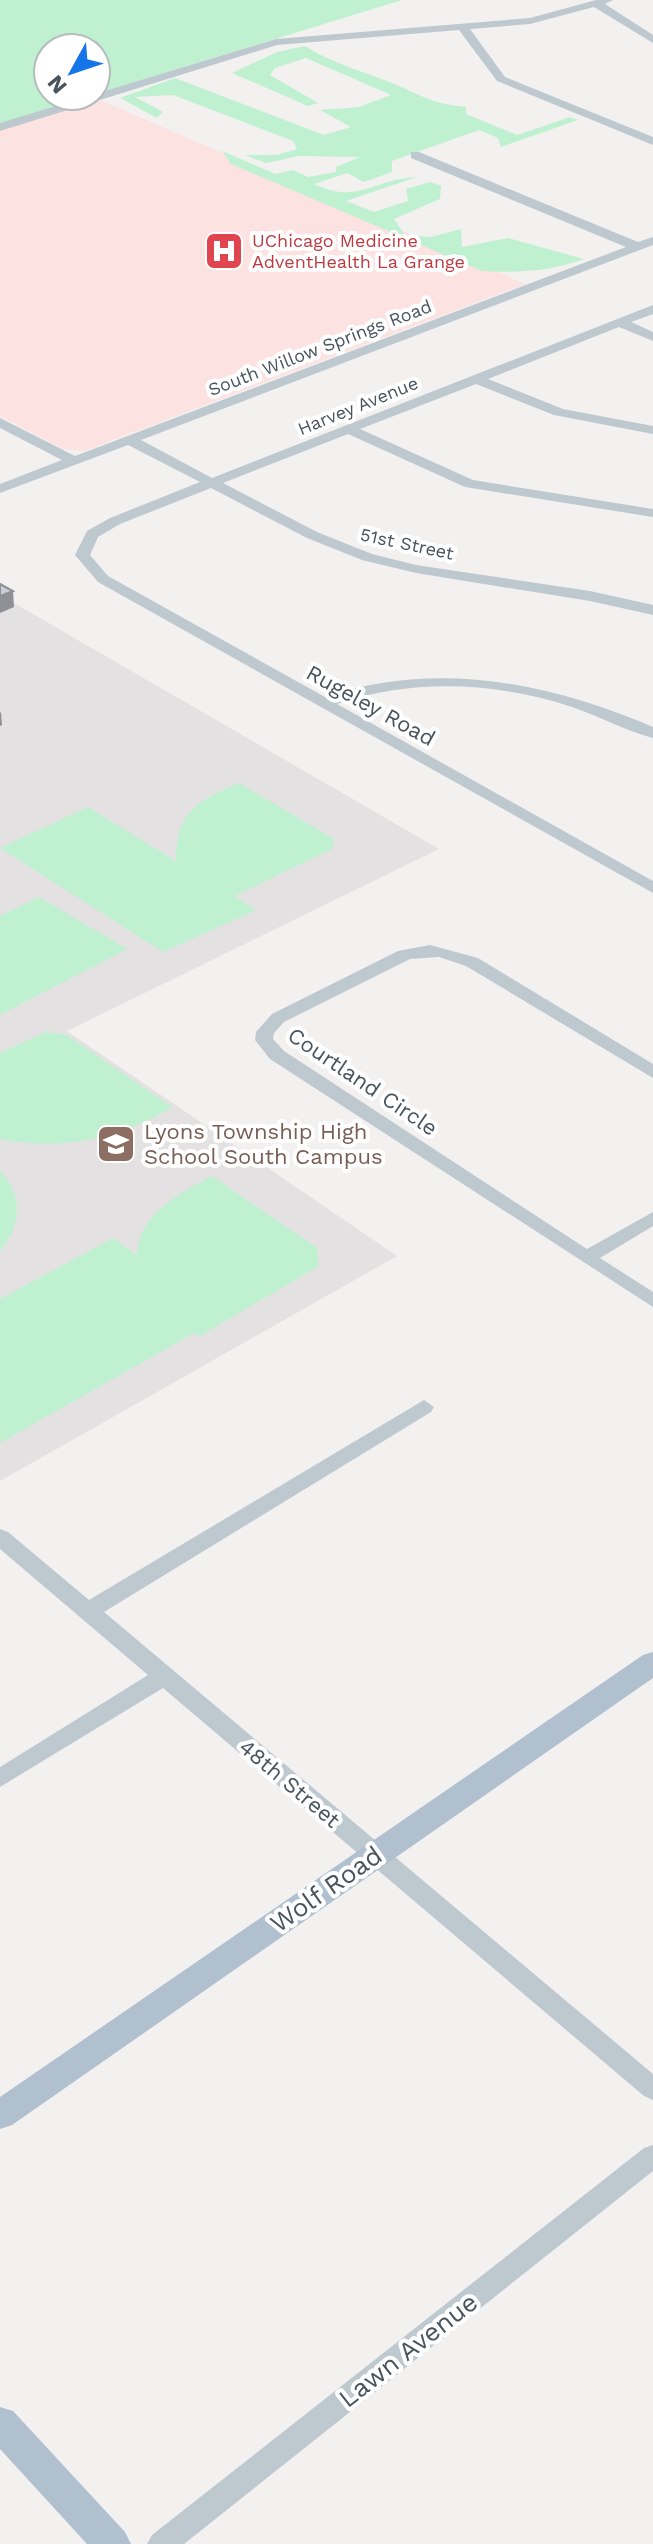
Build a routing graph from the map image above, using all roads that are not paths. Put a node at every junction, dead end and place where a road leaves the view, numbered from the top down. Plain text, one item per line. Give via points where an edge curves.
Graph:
1 (603, 2) edge
2 (463, 28) junction
3 (653, 40) edge
4 (0, 127) edge
5 (653, 141) edge
6 (415, 155) dead end
7 (653, 241) edge
8 (638, 247) junction
9 (653, 309) edge
10 (619, 322) junction
11 (653, 337) edge
12 (476, 379) junction
13 (0, 422) edge
14 (348, 429) junction
15 (653, 430) edge
16 (129, 440) junction
17 (74, 461) junction
18 (212, 483) junction
19 (0, 489) edge
20 (653, 513) edge
21 (84, 547) joint
22 (653, 610) edge
23 (323, 703) junction
24 (653, 733) edge
25 (653, 888) edge
26 (653, 1072) edge
27 (653, 1218) edge
28 (587, 1257) junction
29 (653, 1301) edge
30 (424, 1407) dead end
31 (0, 1537) edge
32 (89, 1611) junction
33 (653, 1663) edge
34 (164, 1676) junction
35 (0, 1778) edge
36 (375, 1855) junction
37 (653, 2089) edge
38 (0, 2115) edge
39 (653, 2156) edge
40 (0, 2423) edge
41 (112, 2544) edge
42 (162, 2544) edge

1 - 2 street via 530,21
1 - 3 street
2 - 4 street via 276,42
2 - 5 street via 501,79
6 - 8 street
7 - 8 street, South Willow Springs Road
8 - 16 street, South Willow Springs Road
9 - 10 street, Harvey Avenue
10 - 11 street
10 - 12 street, Harvey Avenue
12 - 14 street, Harvey Avenue
12 - 15 street via 559,412
13 - 17 street
14 - 18 street, Harvey Avenue
14 - 20 street via 470,484
16 - 17 street, South Willow Springs Road
16 - 18 street, 51st Street
17 - 19 street, South Willow Springs Road
18 - 21 street, Harvey Avenue via 102,527
18 - 22 street, 51st Street via 332,545 367,557
21 - 23 street, Rugeley Road via 86,563 103,579
23 - 24 street via 389,684 492,686 593,708
23 - 25 street, Rugeley Road
26 - 28 street, Courtland Circle via 472,962 443,952 404,955 278,1018 265,1032 264,1040 277,1055
27 - 28 street
28 - 29 street, Courtland Circle
30 - 32 street
31 - 32 street, 48th Street
32 - 34 street, 48th Street
33 - 36 main road, Wolf Road
34 - 35 street
34 - 36 street, 48th Street
36 - 37 street, 48th Street
36 - 38 main road, Wolf Road
39 - 42 street, Lawn Avenue
40 - 41 main road

